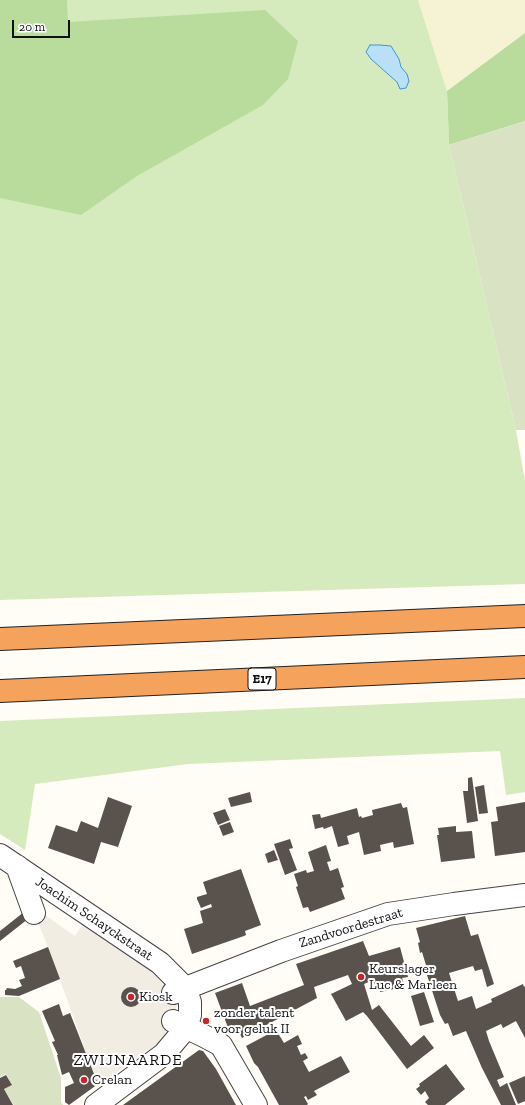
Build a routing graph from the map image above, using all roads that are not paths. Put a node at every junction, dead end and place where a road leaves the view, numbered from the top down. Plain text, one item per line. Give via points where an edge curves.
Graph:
1 (525, 616) edge
2 (0, 639) edge
3 (525, 667) edge
4 (0, 691) edge
5 (8, 860) edge
6 (525, 895) edge
7 (34, 913) dead end
8 (179, 990) junction
9 (180, 1025) junction
10 (101, 1096) edge
11 (256, 1105) edge

1 - 2 highway
3 - 4 highway, E17
5 - 7 street
5 - 8 street, Joachim Schayckstraat via 160,964
6 - 8 street, Zandvoordestraat via 388,914 281,950
8 - 9 street via 190,1002 190,1015
9 - 10 street via 164,1054
9 - 11 street via 221,1045

